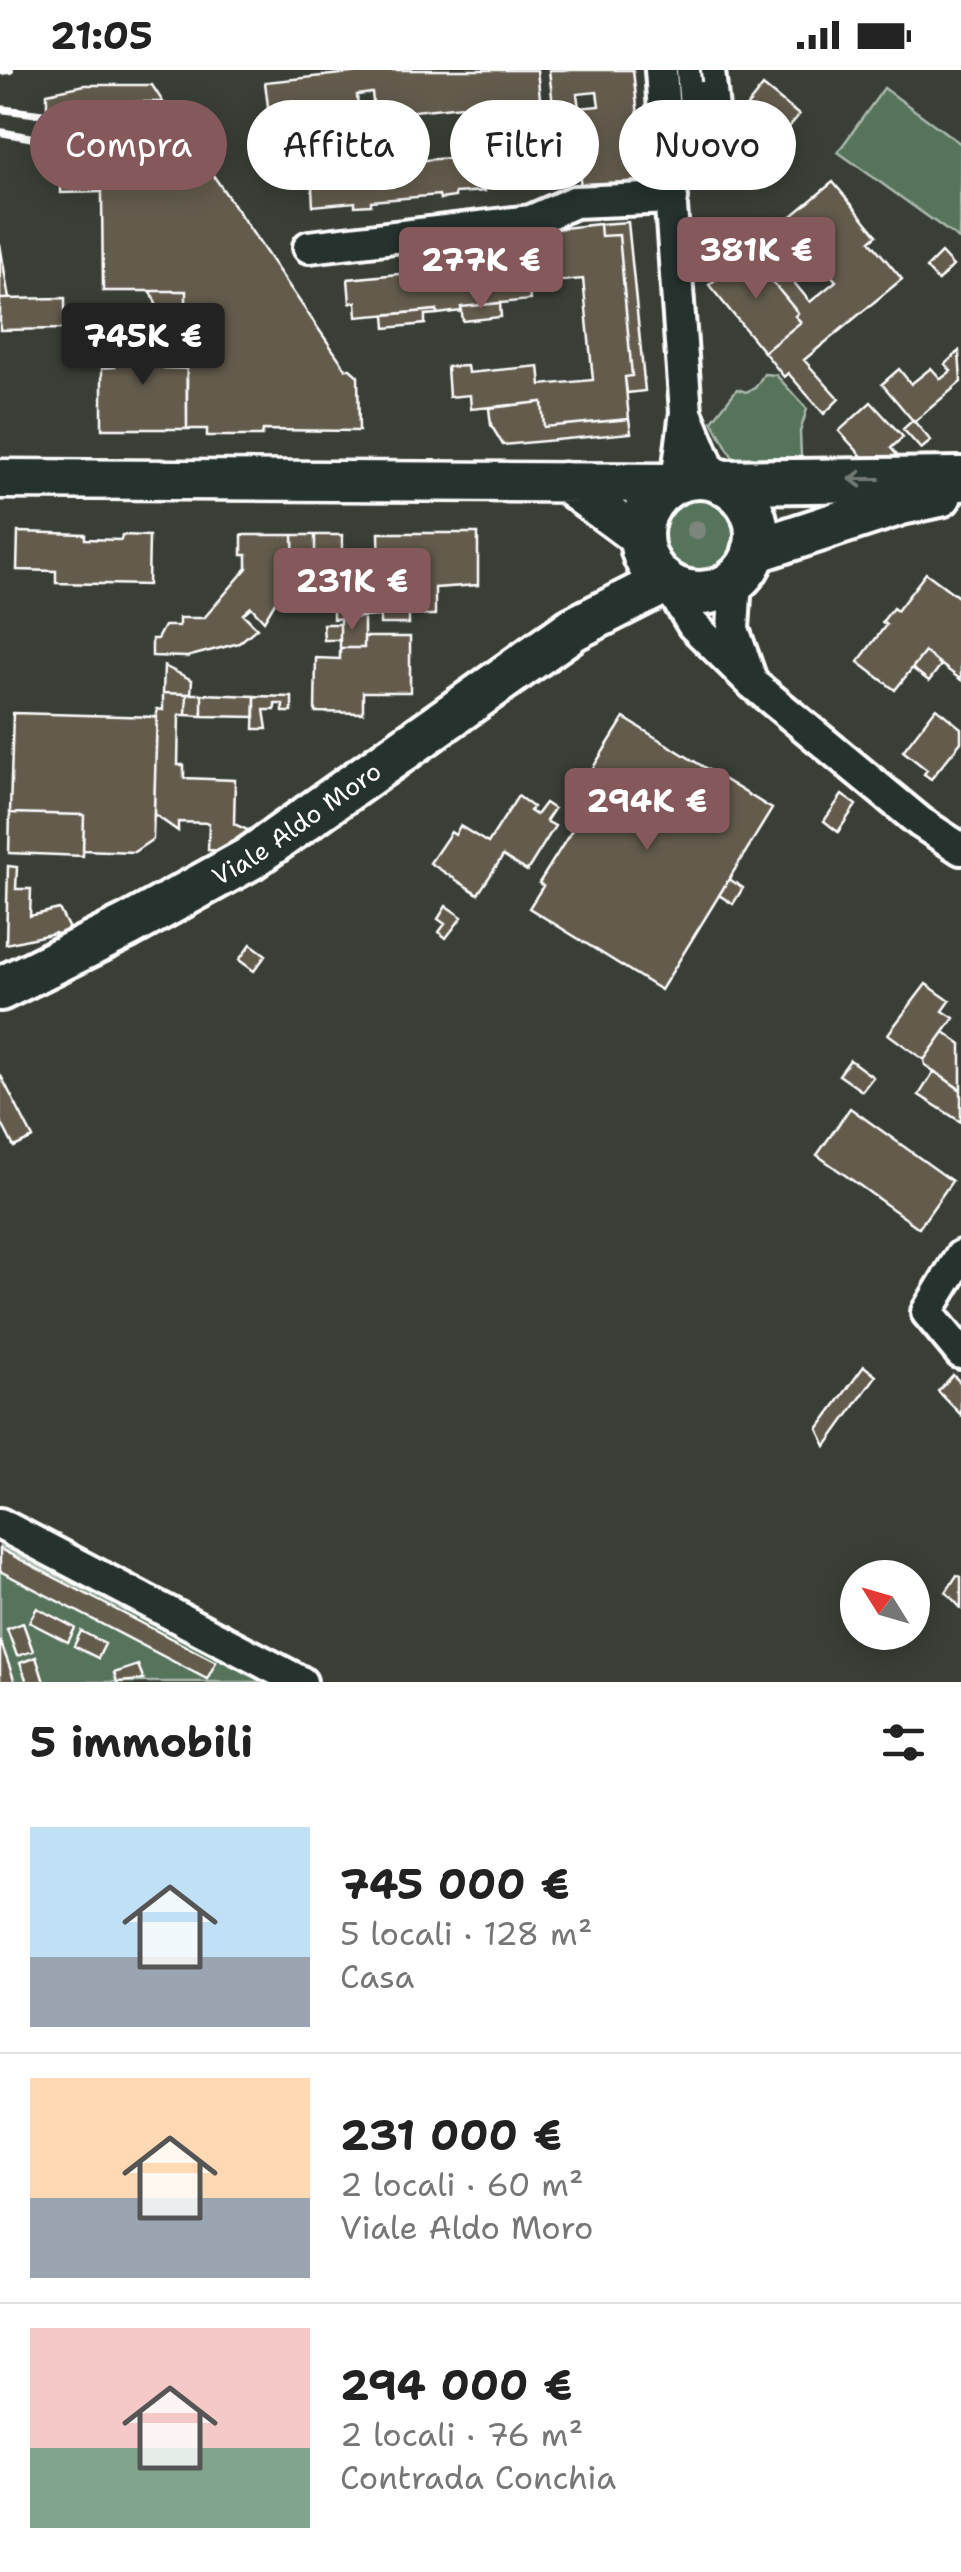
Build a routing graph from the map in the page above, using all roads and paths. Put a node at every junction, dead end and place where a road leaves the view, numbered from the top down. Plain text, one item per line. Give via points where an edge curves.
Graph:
1 (661, 70) edge
2 (688, 70) edge
3 (700, 70) edge
4 (713, 70) edge
5 (664, 100) edge
6 (716, 100) edge
7 (671, 190) edge
8 (672, 198) junction
9 (309, 248) dead end
10 (0, 478) edge
11 (961, 479) edge
12 (696, 481) junction
13 (564, 482) junction
14 (961, 490) edge
15 (654, 563) junction
16 (745, 565) junction
17 (753, 684) junction
18 (961, 849) edge
19 (0, 990) edge
20 (961, 1256) edge
21 (961, 1353) edge
22 (0, 1524) edge
23 (300, 1682) edge

1 - 5 street
2 - 3 street via 692,120 705,119
4 - 6 street
7 - 8 street
8 - 9 street via 574,202 531,222
8 - 12 street
10 - 13 street
11 -> 12 main road
12 - 13 street
12 - 15 main road via 648,506 642,522
12 - 16 main road via 735,489 754,517 757,534
13 - 15 street
14 - 16 main road via 901,503
15 - 16 main road via 684,591 703,592 721,589
15 - 17 street via 694,625
15 - 19 main road, Viale Aldo Moro via 573,629 249,859
16 - 17 street via 733,629
17 - 18 street
20 - 21 street via 927,1312
22 - 23 street

